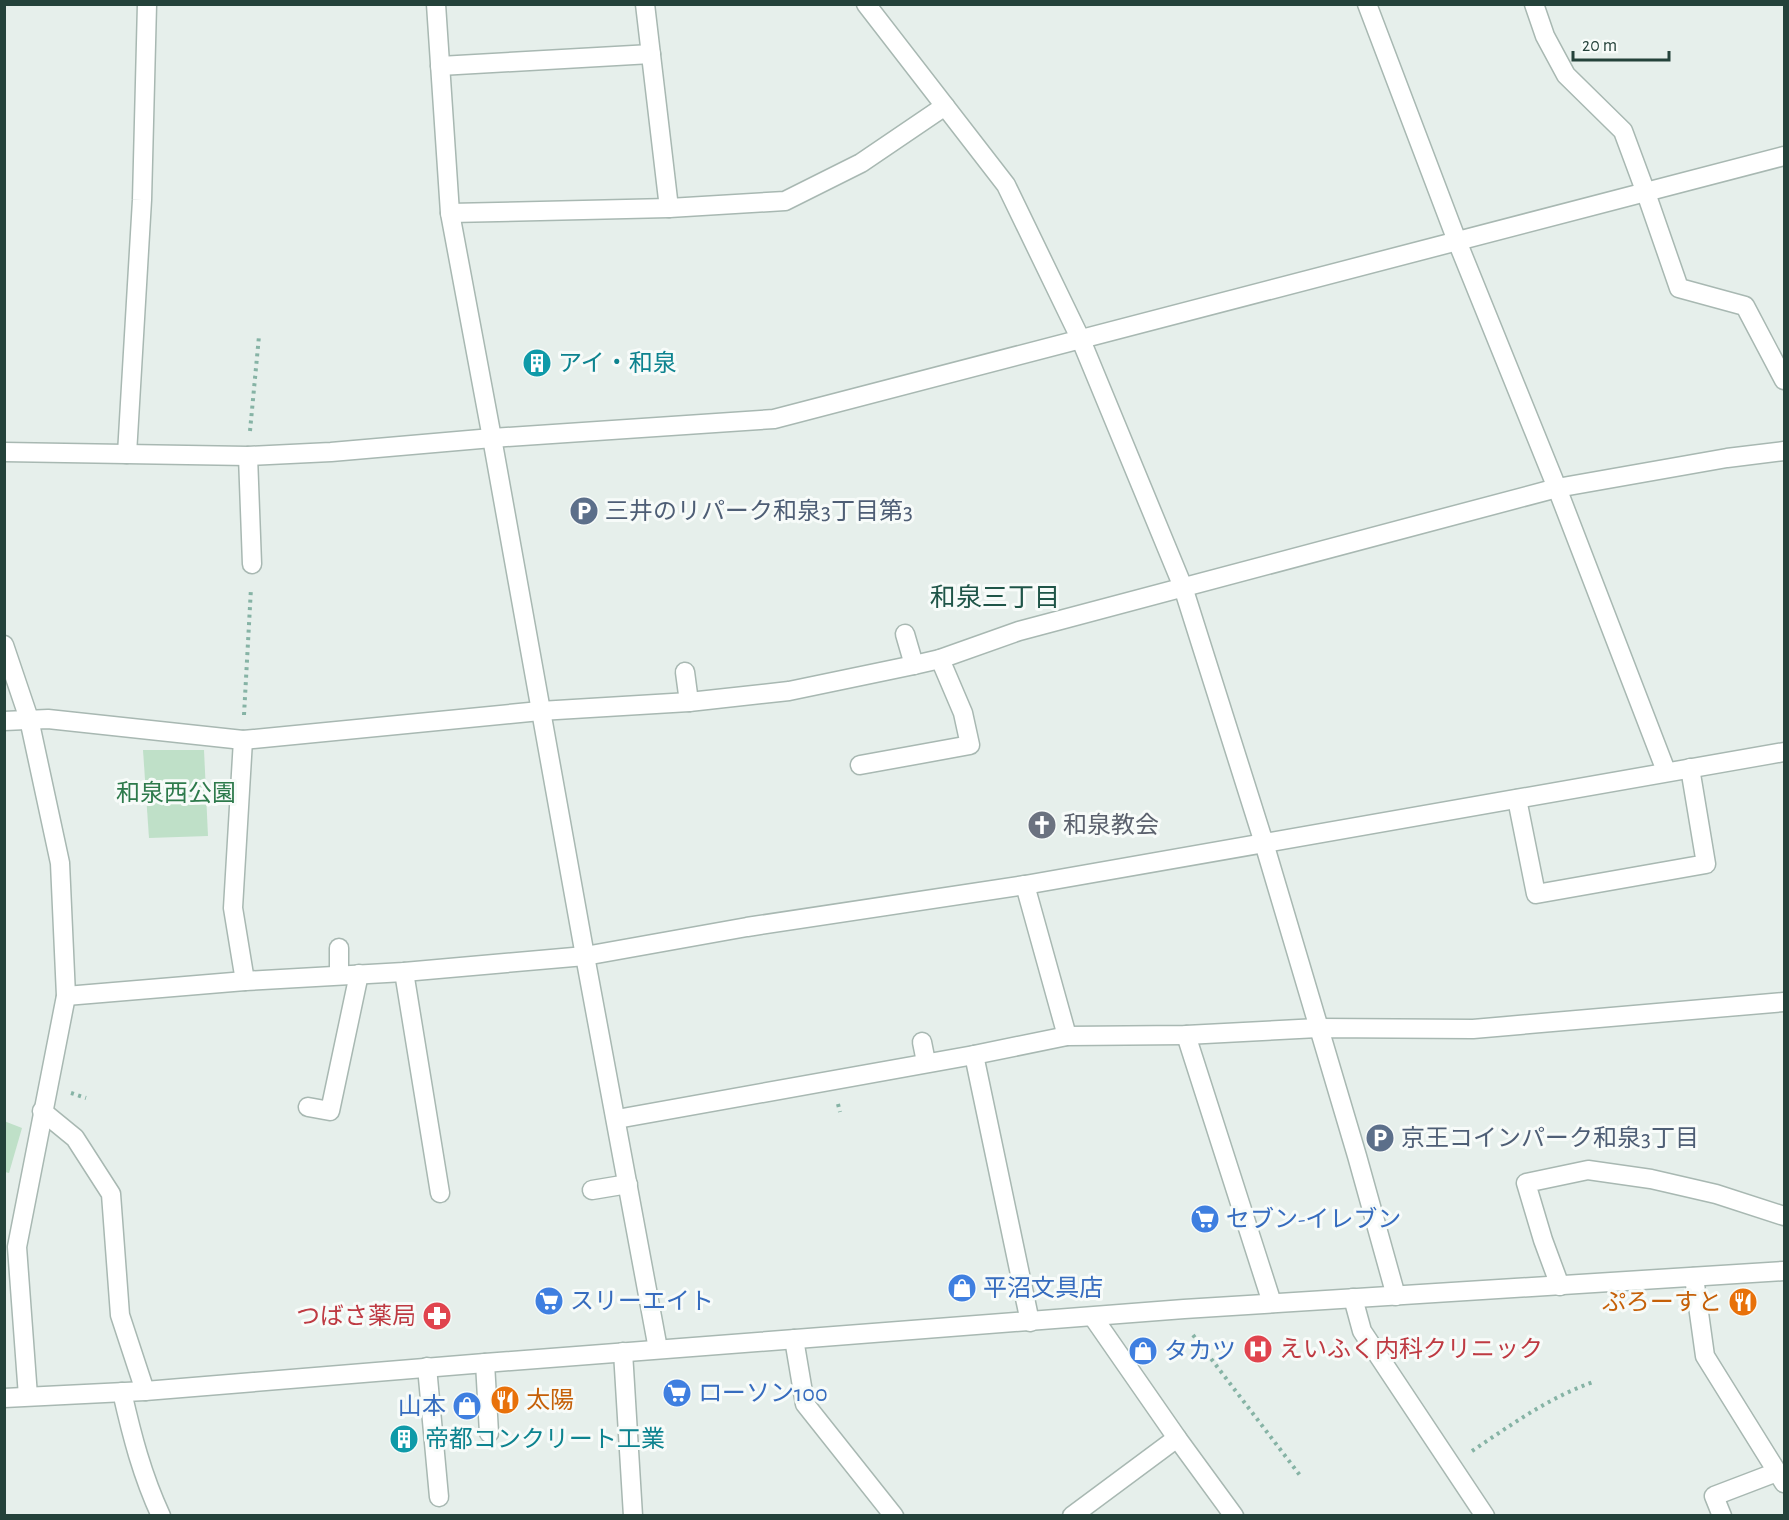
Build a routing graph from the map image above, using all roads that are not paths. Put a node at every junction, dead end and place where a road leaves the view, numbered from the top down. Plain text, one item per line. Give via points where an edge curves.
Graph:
1 (147, 4) edge
2 (436, 4) edge
3 (645, 4) edge
4 (866, 4) edge
5 (1367, 4) edge
6 (1534, 4) edge
7 (651, 54) junction
8 (440, 66) junction
9 (945, 106) junction
10 (1785, 156) edge
11 (1646, 194) junction
12 (669, 208) junction
13 (450, 213) junction
14 (1457, 241) junction
15 (1081, 340) junction
16 (1785, 380) edge
17 (492, 438) junction
18 (1785, 451) edge
19 (4, 452) edge
20 (127, 454) junction
21 (248, 456) junction
22 (1557, 488) junction
23 (252, 564) road end
24 (1183, 587) junction
25 (905, 634) dead end
26 (4, 645) edge
27 (940, 659) junction
28 (914, 665) junction
29 (686, 672) dead end
30 (689, 702) junction
31 (540, 711) junction
32 (29, 719) junction
33 (4, 721) edge
34 (243, 740) junction
35 (1785, 752) edge
36 (860, 765) dead end
37 (1690, 768) junction
38 (1666, 771) junction
39 (1517, 799) junction
40 (1263, 843) junction
41 (1025, 885) junction
42 (339, 948) dead end
43 (585, 956) junction
44 (404, 972) junction
45 (359, 974) junction
46 (339, 975) junction
47 (245, 981) junction
48 (66, 996) junction
49 (1785, 1002) edge
50 (1318, 1028) junction
51 (1186, 1035) junction
52 (1067, 1036) junction
53 (922, 1042) dead end
54 (974, 1055) junction
55 (926, 1062) junction
56 (308, 1107) dead end
57 (42, 1111) junction
58 (617, 1119) junction
59 (628, 1184) junction
60 (592, 1190) dead end
61 (440, 1194) dead end
62 (1785, 1216) edge
63 (1785, 1271) edge
64 (1694, 1277) junction
65 (1560, 1286) junction
66 (1396, 1296) junction
67 (1353, 1298) junction
68 (1272, 1303) junction
69 (1093, 1317) junction
70 (1030, 1322) junction
71 (794, 1339) junction
72 (658, 1349) junction
73 (623, 1352) junction
74 (485, 1363) junction
75 (427, 1367) junction
76 (146, 1391) junction
77 (122, 1392) junction
78 (28, 1396) junction
79 (4, 1398) edge
80 (489, 1433) dead end
81 (1177, 1438) junction
82 (1781, 1477) edge
83 (439, 1497) dead end
84 (161, 1515) edge
85 (633, 1515) edge
86 (894, 1515) edge
87 (1072, 1515) edge
88 (1234, 1515) edge
89 (1485, 1515) edge
90 (1722, 1515) edge

1 - 20 street via 142,200
2 - 8 street
3 - 7 street
4 - 9 street
5 - 14 street
6 - 11 street via 1545,36 1566,75 1623,131
7 - 8 street
7 - 12 street
8 - 13 street
9 - 12 street via 861,163 785,201
9 - 15 street via 1006,185
10 - 11 street
11 - 14 street
11 - 16 street via 1679,288 1745,306
12 - 13 street
13 - 17 street
14 - 15 street
14 - 22 street
15 - 17 street via 774,419
15 - 24 street
17 - 21 street
17 - 31 street
18 - 22 street
19 - 20 street
20 - 21 street
21 - 23 street
22 - 24 street
22 - 38 street
24 - 27 street via 1019,631
24 - 40 street
25 - 28 street
26 - 32 street
27 - 28 street
27 - 36 street via 963,713 970,745
28 - 30 street via 789,691
29 - 30 street
30 - 31 street
31 - 34 street
31 - 43 street
32 - 33 street
32 - 34 street
32 - 48 street via 60,863
34 - 47 street via 233,908
35 - 37 street
37 - 38 street
37 - 39 street via 1706,864 1536,894
38 - 39 street
39 - 40 street
40 - 41 street
40 - 50 street
41 - 43 street
41 - 52 street
42 - 46 street
43 - 44 street
43 - 58 street
44 - 45 street
44 - 61 street
45 - 46 street
45 - 56 street via 330,1111
46 - 47 street
47 - 48 street
48 - 57 street
49 - 50 street via 1473,1029
50 - 51 street
50 - 66 street
51 - 52 street
51 - 68 street
52 - 54 street
53 - 55 street
54 - 55 street
54 - 70 street
55 - 58 street
57 - 76 street via 75,1138 111,1194 120,1315
57 - 78 street via 17,1247
58 - 59 street
59 - 60 street
59 - 72 street
62 - 65 street via 1652,1179 1588,1170 1526,1183
63 - 64 street
64 - 65 street
64 - 82 street via 1705,1356
65 - 66 street
66 - 67 street
67 - 68 street
67 - 89 street via 1362,1331
68 - 69 street
69 - 70 street
69 - 81 street
70 - 71 street
71 - 72 street
71 - 86 street via 805,1404
72 - 73 street
73 - 74 street
73 - 85 street
74 - 75 street
74 - 80 street
75 - 76 street
75 - 83 street
76 - 77 street
77 - 78 street
77 - 84 street via 146,1483
78 - 79 street
81 - 87 street
81 - 88 street
82 - 90 street via 1714,1496

